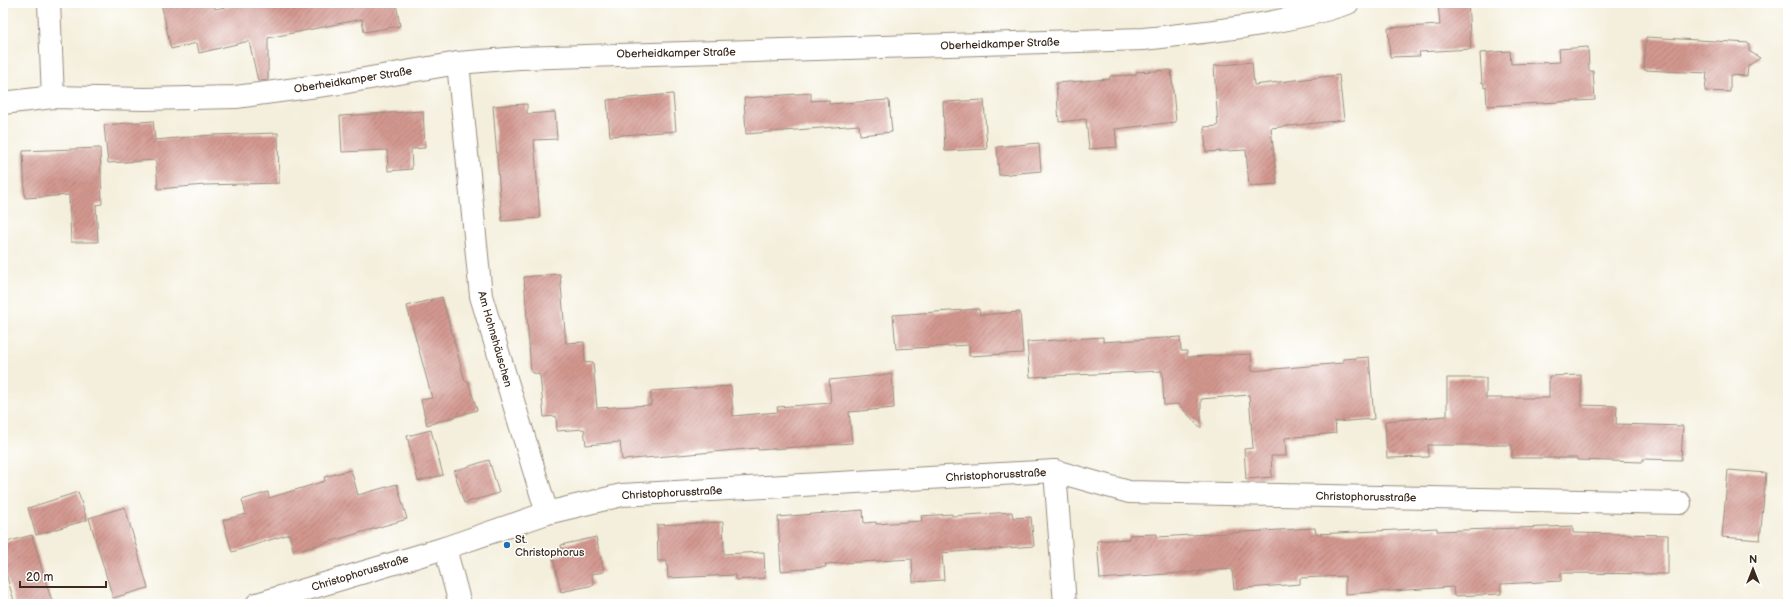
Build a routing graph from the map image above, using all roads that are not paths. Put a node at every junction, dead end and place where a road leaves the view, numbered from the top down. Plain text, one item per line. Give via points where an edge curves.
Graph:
1 (49, 3) edge
2 (1348, 3) edge
3 (458, 63) junction
4 (52, 97) junction
5 (3, 103) edge
6 (1055, 471) junction
7 (1680, 503) dead end
8 (547, 513) junction
9 (445, 548) junction
10 (257, 604) edge
11 (460, 604) edge
12 (1065, 604) edge

1 - 4 street
2 - 3 street, Oberheidkamper Straße via 1293,18 1243,27 1144,39 582,55
3 - 4 street, Oberheidkamper Straße via 236,97
3 - 8 street, Am Hohnshäuschen via 481,296
4 - 5 street, Oberheidkamper Straße
6 - 7 street, Christophorusstraße via 1129,492
6 - 8 street, Christophorusstraße via 622,495
6 - 12 street, Christophorusstraße
8 - 9 street, Christophorusstraße
9 - 10 street, Christophorusstraße
9 - 11 street

